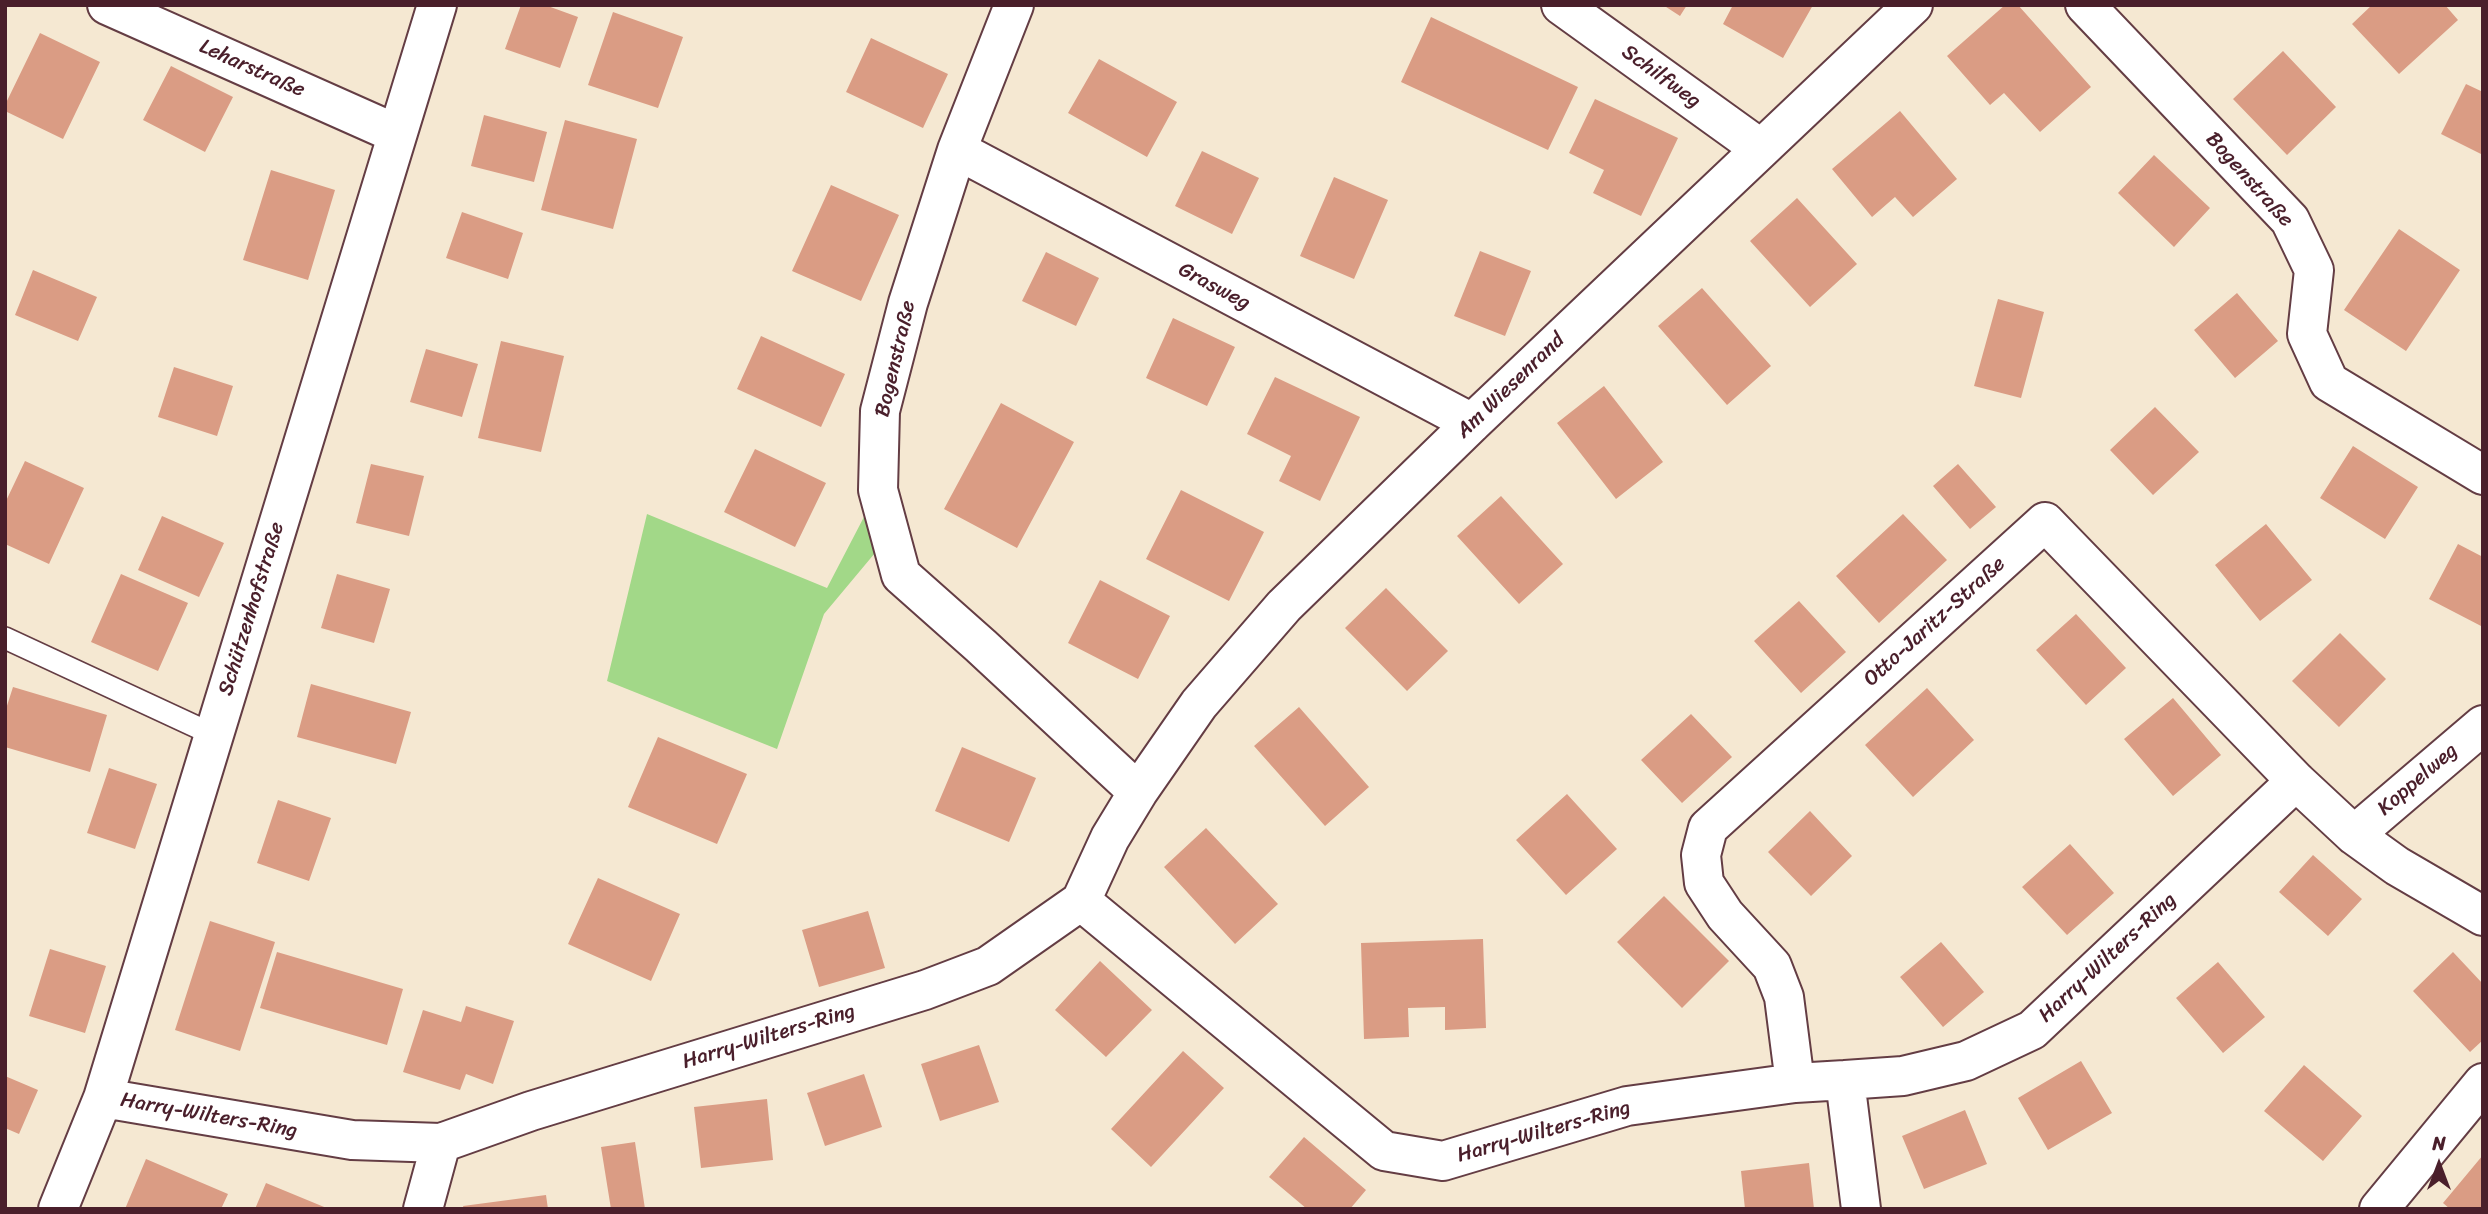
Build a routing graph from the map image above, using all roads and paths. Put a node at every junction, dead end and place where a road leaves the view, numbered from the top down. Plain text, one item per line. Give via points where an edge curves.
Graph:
1 (107, 5) edge
2 (437, 5) edge
3 (1014, 5) edge
4 (1561, 5) edge
5 (1913, 5) edge
6 (2085, 5) edge
7 (397, 134) junction
8 (1761, 149) junction
9 (957, 150) junction
10 (1472, 423) junction
11 (2483, 475) edge
12 (5, 638) edge
13 (2483, 725) edge
14 (214, 735) junction
15 (2296, 781) junction
16 (1138, 792) junction
17 (2354, 835) junction
18 (1081, 901) junction
19 (2483, 916) edge
20 (1845, 1080) junction
21 (1795, 1083) junction
22 (2483, 1083) edge
23 (103, 1098) junction
24 (441, 1143) junction
25 (58, 1209) edge
26 (423, 1209) edge
27 (1861, 1209) edge
28 (2379, 1209) edge

1 - 7 street, Leharstraße
2 - 7 street, Schützenhofstraße
3 - 9 street, Bogenstraße
4 - 8 street, Schilfweg
5 - 8 street, Am Wiesenrand
6 - 11 street, Bogenstraße via 2290,220 2314,270 2307,334 2329,382
7 - 14 street, Schützenhofstraße
8 - 10 street, Am Wiesenrand
9 - 10 street, Grasweg
9 - 16 street, Bogenstraße via 908,303 880,411 878,490 901,575
10 - 16 street, Am Wiesenrand via 1284,606 1199,704
12 - 14 lane
13 - 17 street, Koppelweg
14 - 23 street, Schützenhofstraße
15 - 17 street, Otto-Jaritz-Straße
15 - 20 street, Harry-Wilters-Ring via 2032,1030 1966,1061 1903,1076
15 - 21 street, Otto-Jaritz-Straße via 2045,522 1708,828 1701,855 1704,883 1725,915 1772,967 1784,997
16 - 18 street
17 - 19 street
18 - 21 street, Harry-Wilters-Ring via 1384,1151 1443,1161 1627,1106
18 - 24 street, Harry-Wilters-Ring via 988,966 938,985
20 - 21 street, Harry-Wilters-Ring
20 - 27 street
22 - 28 street
23 - 24 street, Harry-Wilters-Ring via 352,1140
23 - 25 street, Schützenhofstraße
24 - 26 street

